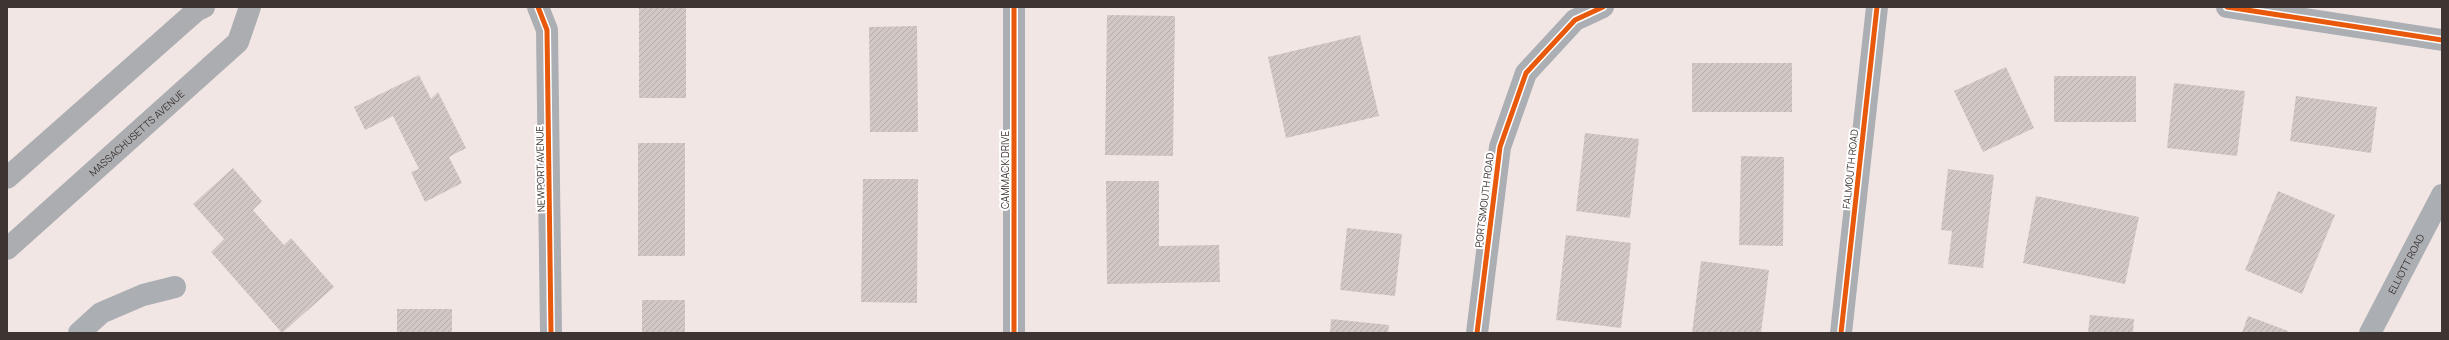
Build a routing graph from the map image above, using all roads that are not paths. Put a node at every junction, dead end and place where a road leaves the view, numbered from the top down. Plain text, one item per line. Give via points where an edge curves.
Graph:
1 (204, 7) edge
2 (250, 7) edge
3 (538, 7) edge
4 (1014, 7) edge
5 (1603, 7) edge
6 (1877, 7) edge
7 (2227, 7) edge
8 (2442, 40) edge
9 (7, 178) edge
10 (2442, 196) edge
11 (7, 249) edge
12 (176, 287) dead end
13 (79, 333) edge
14 (551, 333) edge
15 (1014, 333) edge
16 (1477, 333) edge
17 (1841, 333) edge
18 (2370, 333) edge

1 - 9 main road via 196,11
2 - 11 main road, MASSACHUSETTS AVENUE via 238,42
3 - 14 street, NEWPORT AVENUE via 547,30
4 - 15 street, CAMMACK DRIVE
5 - 16 street, PORTSMOUTH ROAD via 1575,20 1526,73 1500,147
6 - 17 street, FALMOUTH ROAD
7 - 8 street
10 - 18 street, ELLIOTT ROAD
12 - 13 street via 143,295 101,313

